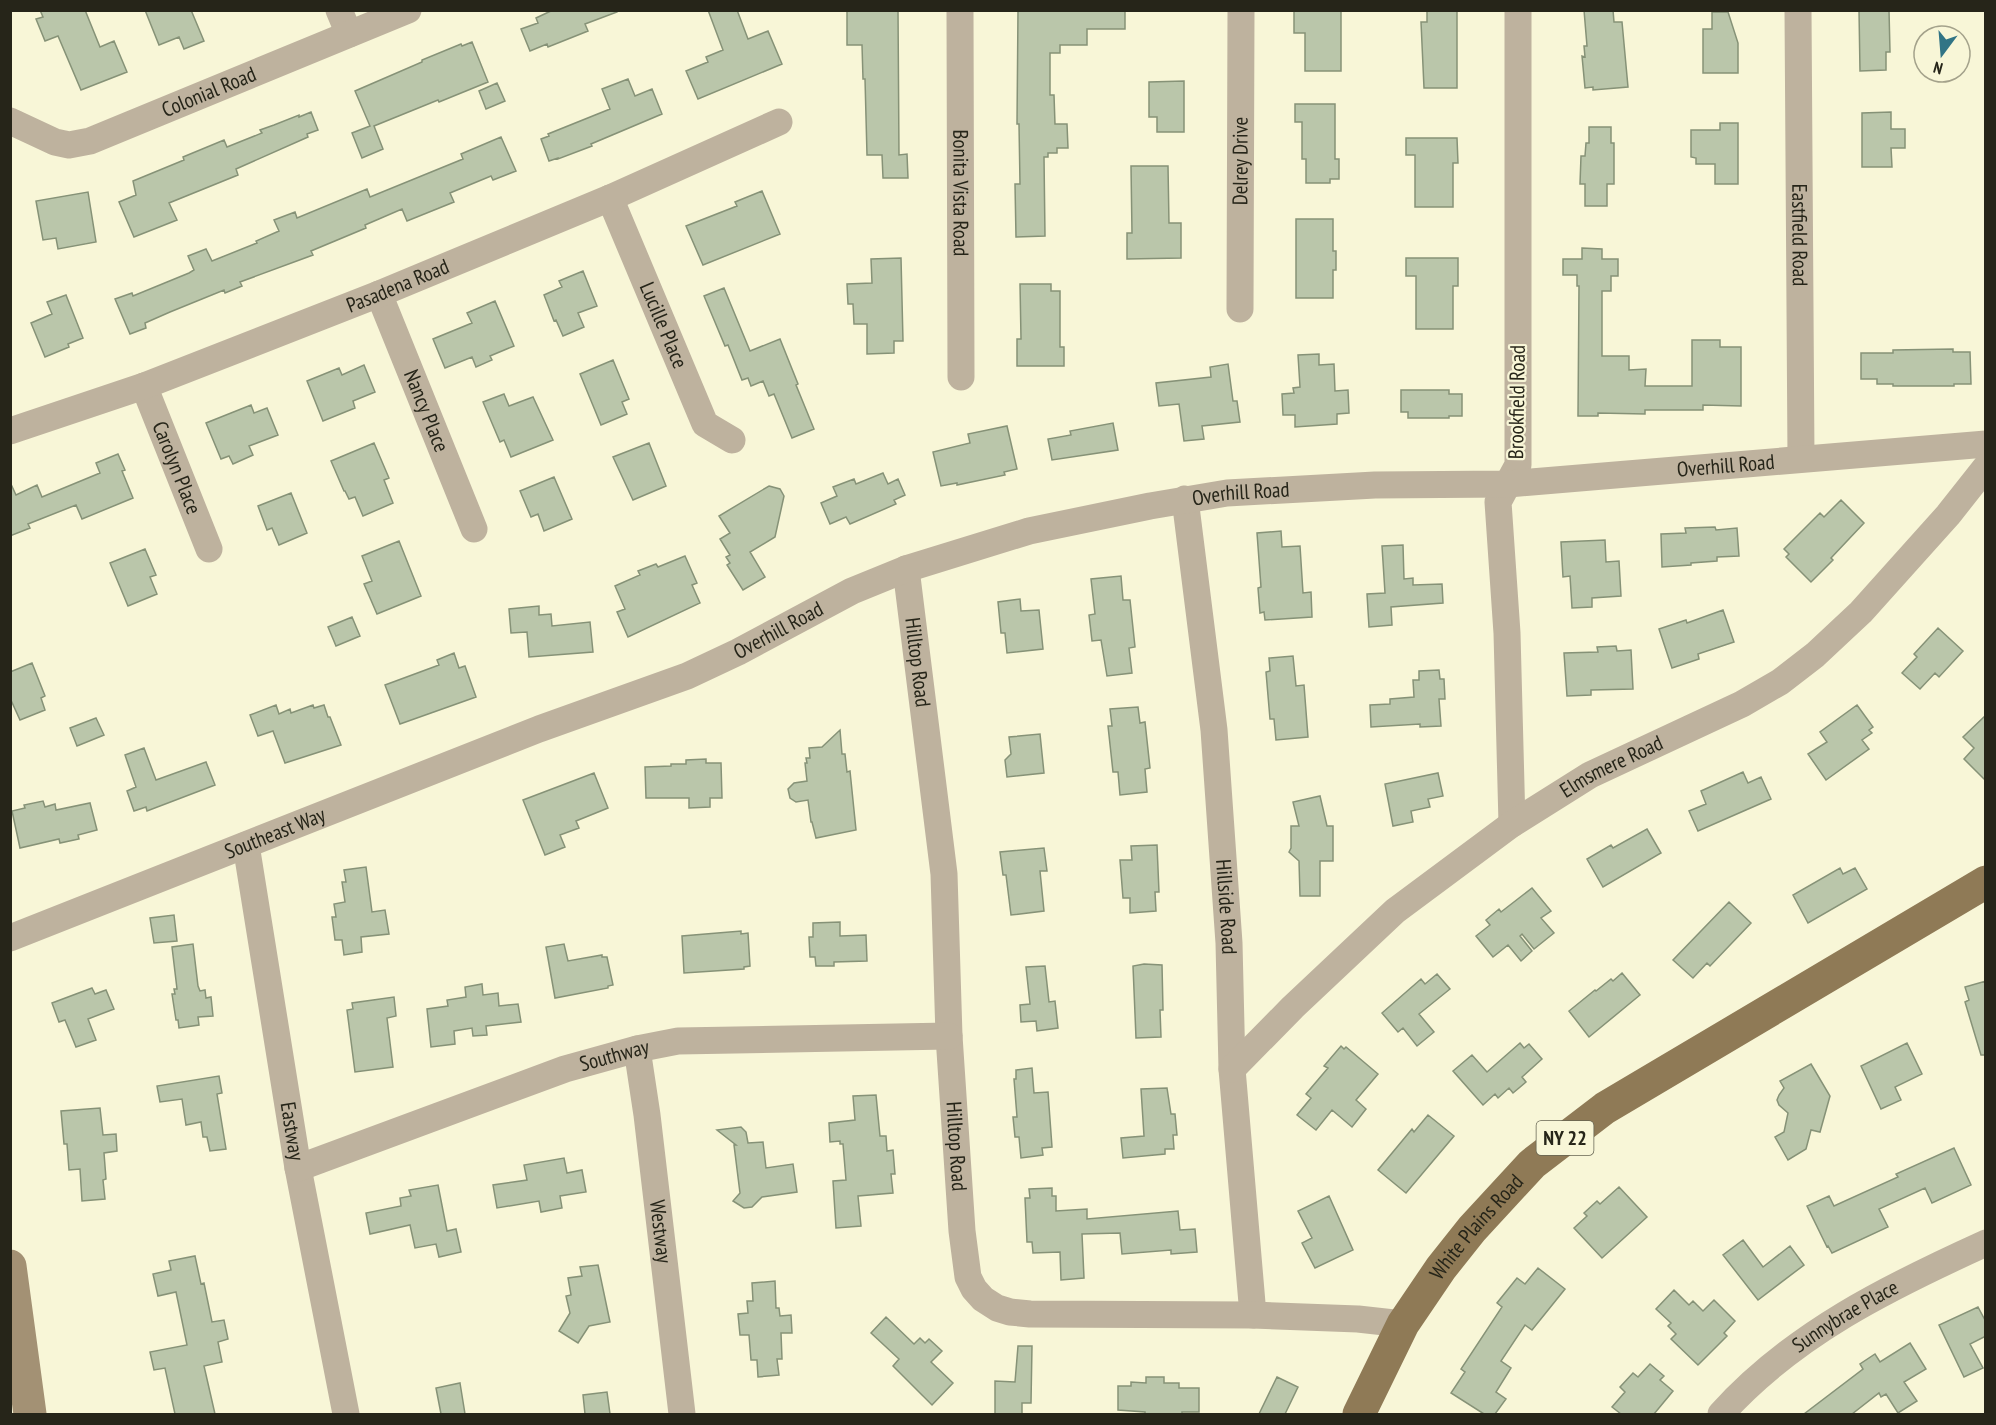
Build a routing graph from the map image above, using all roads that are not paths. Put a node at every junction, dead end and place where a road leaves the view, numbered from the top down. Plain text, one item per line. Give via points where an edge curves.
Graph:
1 (408, 10) edge
2 (960, 10) edge
3 (1240, 10) edge
4 (1518, 10) edge
5 (1798, 10) edge
6 (344, 22) edge
7 (10, 121) edge
8 (779, 122) dead end
9 (610, 198) junction
10 (379, 294) junction
11 (1240, 309) dead end
12 (961, 377) dead end
13 (144, 386) junction
14 (10, 431) edge
15 (732, 440) dead end
16 (1986, 444) edge
17 (1801, 458) junction
18 (1986, 467) edge
19 (1508, 483) junction
20 (1185, 499) junction
21 (474, 529) dead end
22 (209, 549) dead end
23 (906, 569) junction
24 (539, 729) joint
25 (1512, 824) junction
26 (246, 845) junction
27 (1986, 882) edge
28 (10, 939) edge
29 (950, 1036) junction
30 (637, 1049) junction
31 (1232, 1069) junction
32 (298, 1168) junction
33 (1986, 1243) edge
34 (10, 1266) edge
35 (1253, 1316) junction
36 (1403, 1324) junction
37 (30, 1414) edge
38 (346, 1414) edge
39 (682, 1414) edge
40 (1359, 1414) edge
41 (1721, 1414) edge

1 - 6 street, Colonial Road
2 - 12 street, Bonita Vista Road
3 - 11 street, Delrey Drive
4 - 19 street, Brookfield Road via 1518,465
5 - 17 street, Eastfield Road
6 - 7 street, Colonial Road via 90,141 69,145 55,142
8 - 9 street, Pasadena Road
9 - 10 street, Pasadena Road
9 - 15 street, Lucille Place via 705,424
10 - 13 street, Pasadena Road
10 - 21 street, Nancy Place
13 - 14 street, Pasadena Road
13 - 22 street, Carolyn Place
16 - 17 street, Overhill Road
17 - 19 street, Overhill Road
18 - 25 street, Elmsmere Road via 1861,612 1780,682 1742,704 1590,774
19 - 20 street, Overhill Road via 1312,488
19 - 25 street, Brookfield Road via 1498,502 1507,633
20 - 23 street, Overhill Road via 1029,531
20 - 31 street, Hillside Road via 1214,730 1229,943
23 - 24 street, Overhill Road via 852,591 687,676
23 - 29 street, Hilltop Road via 944,874
24 - 26 street, Southeast Way
25 - 31 street, Elmsmere Road via 1395,911
26 - 28 street, Southeast Way
26 - 32 street, Eastway
27 - 36 main road, White Plains Road / NY 22 via 1605,1108 1532,1164 1472,1228
29 - 30 street, Southway via 678,1041
29 - 35 street, Hilltop Road via 962,1232 968,1277 983,1299 997,1308 1030,1314
30 - 32 street, Southway via 564,1069
30 - 39 street, Westway
31 - 35 street, Hillside Road
32 - 38 street, Eastway
33 - 41 street, Sunnybrae Place via 1847,1311 1790,1350
34 - 37 main road
35 - 36 street, Hilltop Road
36 - 40 main road, White Plains Road / NY 22

